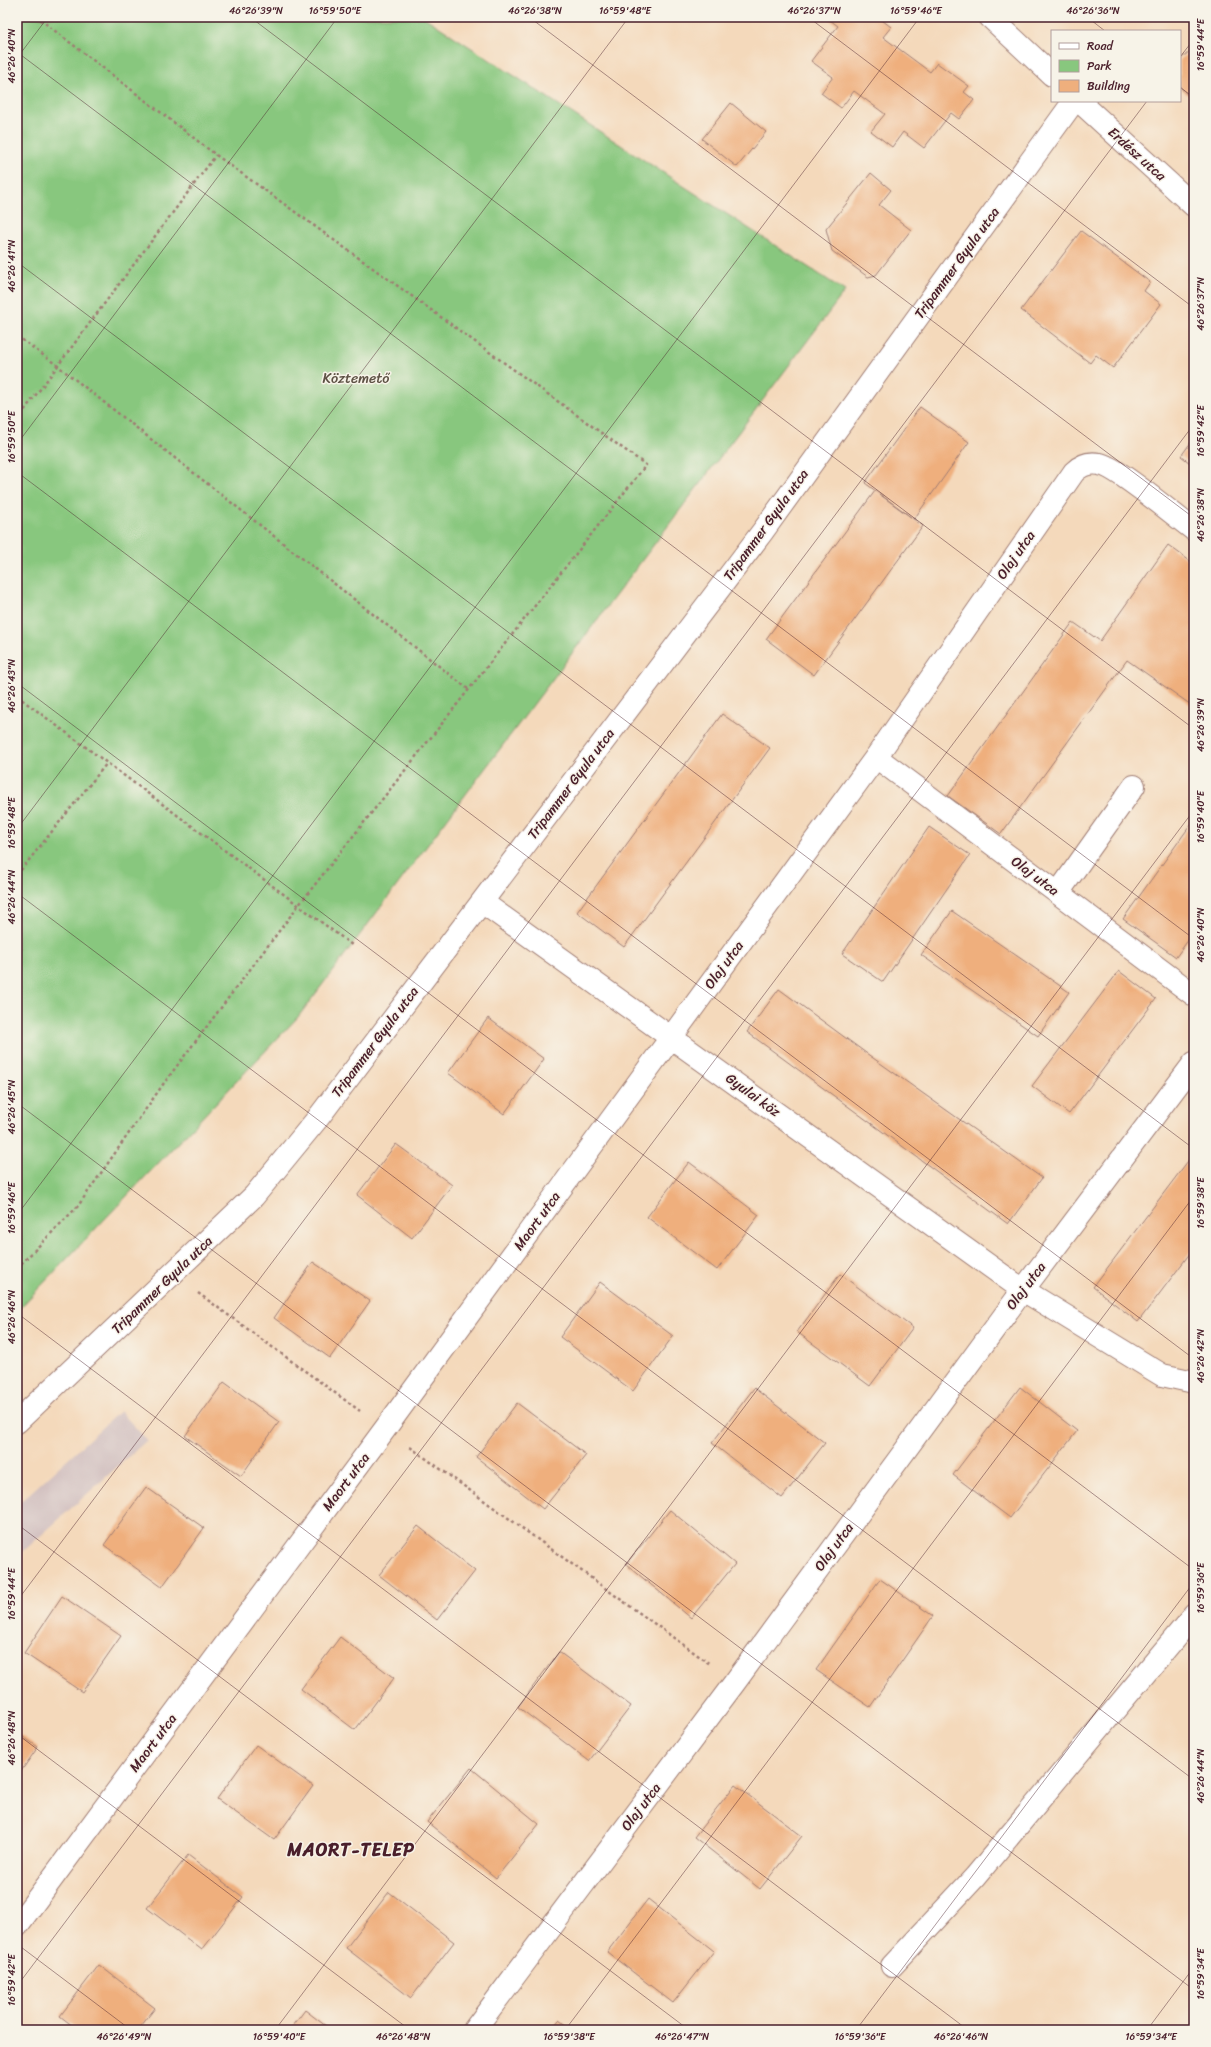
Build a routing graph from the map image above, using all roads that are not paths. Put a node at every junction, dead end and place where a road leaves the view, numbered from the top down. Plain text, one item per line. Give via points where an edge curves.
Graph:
1 (990, 17) edge
2 (1051, 74) edge
3 (1073, 102) edge
4 (1080, 102) edge
5 (1194, 206) edge
6 (1194, 530) edge
7 (876, 757) junction
8 (1134, 786) dead end
9 (1058, 893) junction
10 (482, 902) junction
11 (1194, 995) edge
12 (672, 1037) junction
13 (1194, 1063) edge
14 (1023, 1290) junction
15 (1194, 1382) edge
16 (17, 1422) edge
17 (1194, 1615) edge
18 (17, 1926) edge
19 (892, 1966) dead end
20 (474, 2030) edge

1 - 2 street
3 - 10 street, Tripammer Gyula utca via 763,531
4 - 5 street, Erdész utca
6 - 7 street, Olaj utca via 1112,469 1100,464 1079,467
7 - 9 street, Olaj utca
7 - 12 street, Olaj utca
8 - 9 street
9 - 11 street, Olaj utca
10 - 12 street, Gyulai köz
10 - 16 street, Tripammer Gyula utca via 318,1118 254,1196
12 - 14 street, Gyulai köz
12 - 18 street, Maort utca
13 - 14 street, Olaj utca
14 - 15 street, Gyulai köz via 1162,1374
14 - 20 street, Olaj utca via 735,1682
17 - 19 street via 975,1877

